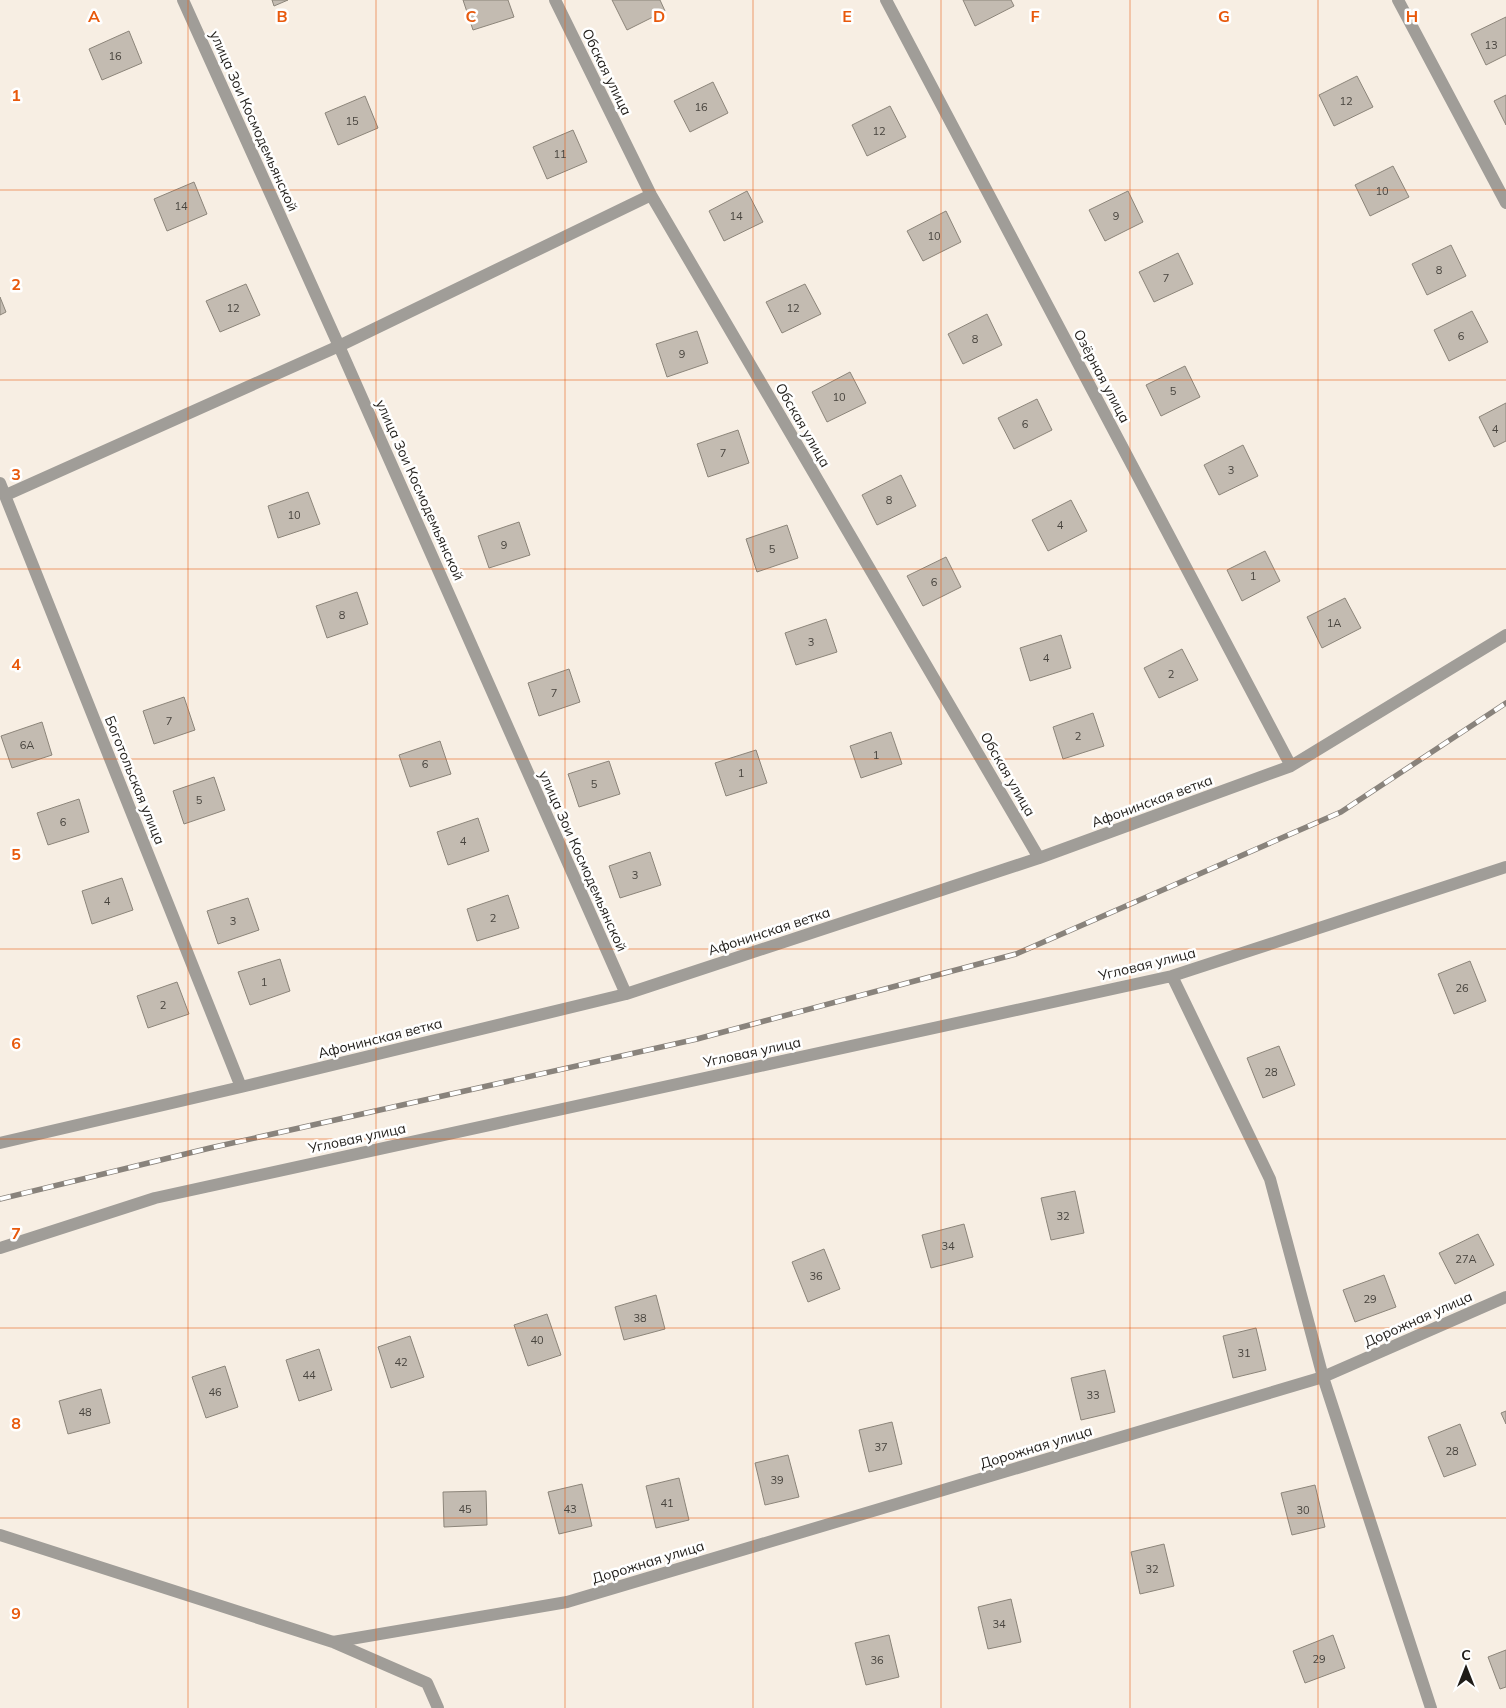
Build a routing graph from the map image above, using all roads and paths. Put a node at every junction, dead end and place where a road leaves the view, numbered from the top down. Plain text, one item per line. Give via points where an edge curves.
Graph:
1 (183, 0) edge
2 (555, 0) edge
3 (886, 0) edge
4 (1398, 0) edge
5 (651, 195) junction
6 (1506, 203) edge
7 (339, 346) junction
8 (3, 489) edge
9 (1506, 635) edge
10 (1291, 766) junction
11 (1040, 858) junction
12 (1506, 867) edge
13 (1172, 976) junction
14 (626, 994) junction
15 (241, 1087) junction
16 (0, 1143) edge
17 (0, 1248) edge
18 (1506, 1297) edge
19 (1323, 1378) junction
20 (0, 1535) edge
21 (333, 1642) junction
22 (438, 1708) edge
23 (1430, 1708) edge

1 - 7 street, улица Зои Космодемьянской
2 - 5 street, Обская улица
3 - 10 street, Озёрная улица
4 - 6 street
5 - 7 street
5 - 11 street, Обская улица
7 - 8 street
7 - 14 street, улица Зои Космодемьянской
8 - 15 street, Боготольская улица
9 - 10 street, Афонинская ветка
10 - 11 street, Афонинская ветка
11 - 14 street, Афонинская ветка
12 - 13 street, Угловая улица
13 - 17 street, Угловая улица via 155,1198
13 - 19 street via 1270,1179
14 - 15 street, Афонинская ветка
15 - 16 street, Афонинская ветка
18 - 19 street, Дорожная улица
19 - 21 street, Дорожная улица via 567,1602
19 - 23 street
20 - 21 street
21 - 22 street via 427,1683

